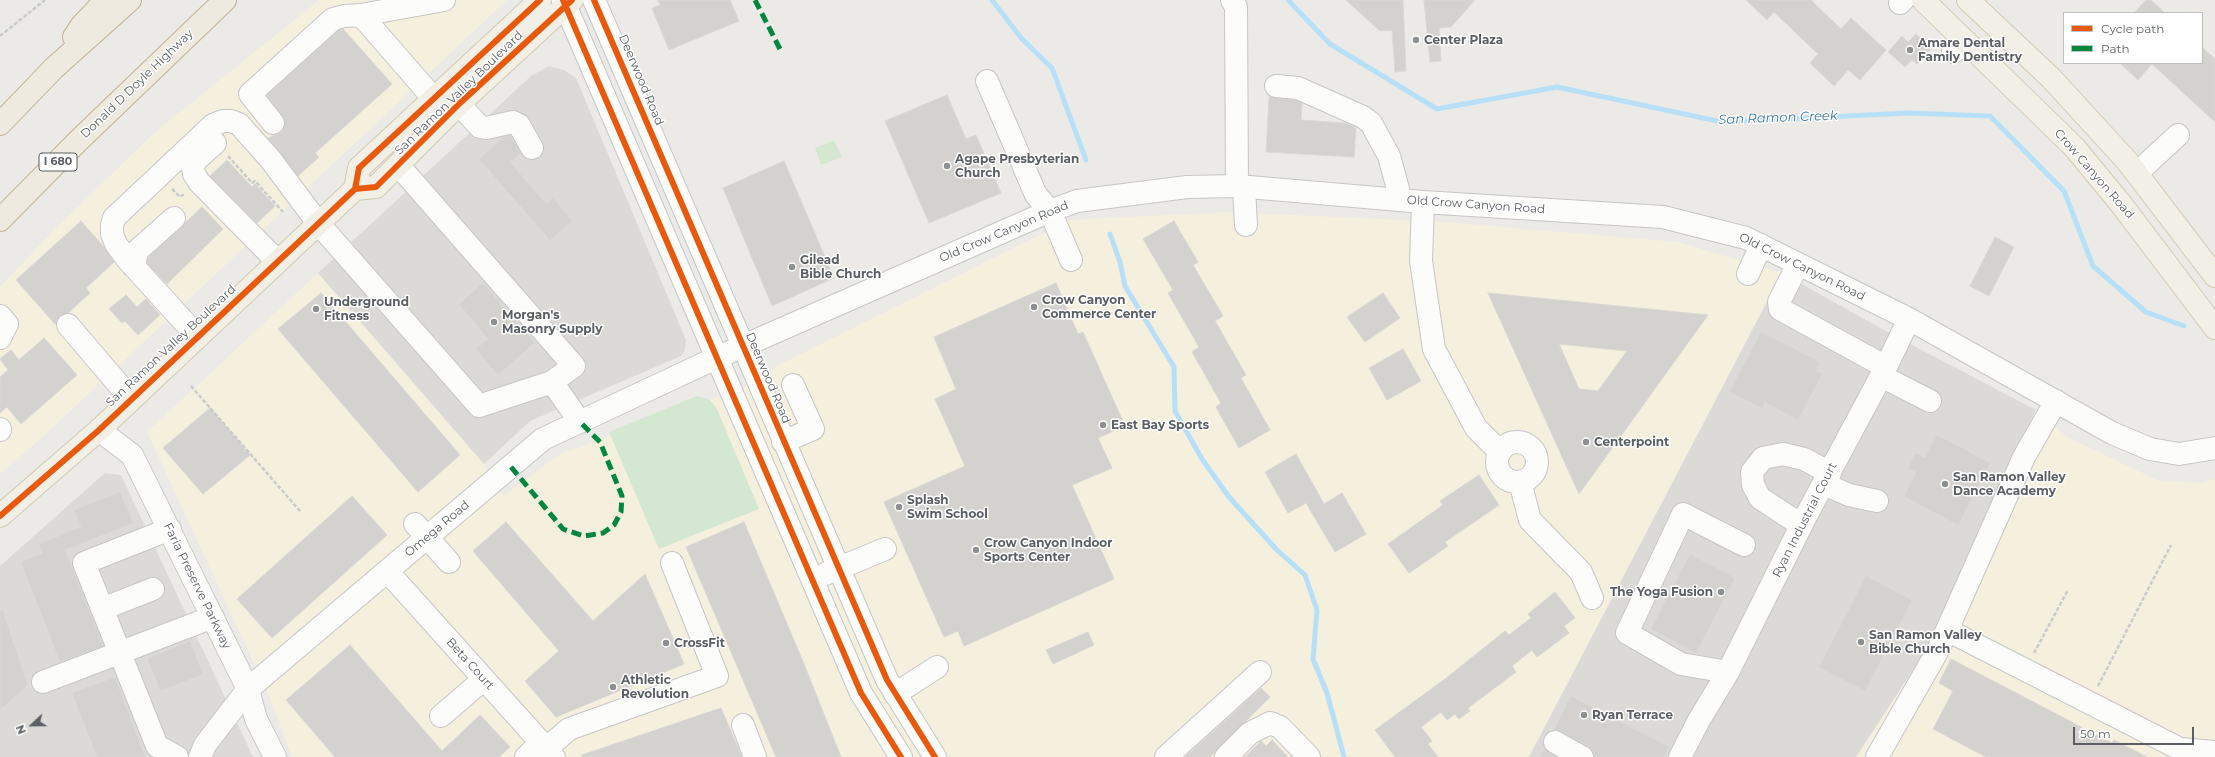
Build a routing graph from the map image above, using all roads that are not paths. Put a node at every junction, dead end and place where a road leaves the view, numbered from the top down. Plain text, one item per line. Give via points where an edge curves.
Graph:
1 (106, 0) edge
2 (130, 0) edge
3 (225, 0) edge
4 (444, 0) edge
5 (540, 0) edge
6 (594, 0) edge
7 (1232, 0) edge
8 (1923, 0) edge
9 (1968, 0) edge
10 (567, 2) edge
11 (361, 15) junction
12 (54, 68) junction
13 (987, 81) dead end
14 (1276, 86) dead end
15 (434, 99) junction
16 (459, 104) junction
17 (273, 123) dead end
18 (0, 124) edge
19 (2174, 131) dead end
20 (532, 148) dead end
21 (399, 166) junction
22 (2134, 169) junction
23 (1241, 186) junction
24 (355, 189) junction
25 (1401, 200) junction
26 (1424, 202) junction
27 (1050, 211) junction
28 (174, 218) dead end
29 (0, 220) edge
30 (1246, 225) dead end
31 (315, 226) junction
32 (1761, 245) junction
33 (1071, 260) dead end
34 (277, 261) junction
35 (1798, 264) junction
36 (133, 266) junction
37 (1748, 274) dead end
38 (2215, 276) edge
39 (0, 316) edge
40 (1909, 319) junction
41 (68, 325) dead end
42 (2215, 328) edge
43 (198, 336) junction
44 (0, 338) edge
45 (743, 347) junction
46 (716, 358) junction
47 (1884, 372) junction
48 (552, 382) junction
49 (793, 384) dead end
50 (131, 399) junction
51 (1930, 401) dead end
52 (2056, 401) junction
53 (580, 422) junction
54 (99, 430) junction
55 (784, 442) junction
56 (2215, 448) edge
57 (1500, 452) junction
58 (1826, 478) junction
59 (1520, 482) junction
60 (1877, 501) dead end
61 (0, 516) edge
62 (1801, 525) junction
63 (170, 529) junction
64 (421, 531) junction
65 (1744, 545) dead end
66 (884, 549) dead end
67 (449, 562) dead end
68 (672, 563) dead end
69 (838, 569) junction
70 (387, 571) junction
71 (811, 580) junction
72 (153, 589) dead end
73 (1592, 598) dead end
74 (102, 609) junction
75 (213, 617) junction
76 (1948, 630) junction
77 (120, 653) junction
78 (937, 667) dead end
79 (1260, 672) dead end
80 (1728, 672) junction
81 (484, 679) junction
82 (43, 682) dead end
83 (248, 689) junction
84 (895, 694) junction
85 (441, 716) dead end
86 (743, 725) dead end
87 (1555, 742) dead end
88 (542, 751) edge
89 (2215, 752) edge
90 (177, 757) edge
91 (200, 757) edge
92 (275, 757) edge
93 (755, 757) edge
94 (901, 757) edge
95 (935, 757) edge
96 (1166, 757) edge
97 (1226, 757) edge
98 (1309, 757) edge
99 (1582, 757) edge
100 (1680, 757) edge
101 (1877, 757) edge

1 - 12 highway via 82,25
2 - 12 highway
3 - 29 highway, Donald D Doyle Highway / I 680
4 - 11 street
5 - 15 main road, San Ramon Valley Boulevard
6 - 45 street, Deerwood Road
7 - 23 street via 1236,7
8 - 42 main road, Crow Canyon Road via 1960,47 2074,147 2121,204
9 - 22 main road via 2051,78
10 - 16 main road, San Ramon Valley Boulevard
10 - 46 street
11 - 15 street
11 - 17 street via 333,19 250,94
12 - 18 highway
13 - 27 street via 1036,194
14 - 25 street via 1298,88 1371,123 1389,156
15 - 24 main road, San Ramon Valley Boulevard via 359,168
16 - 20 street via 480,127 512,122 519,125
16 - 21 main road, San Ramon Valley Boulevard
19 - 22 street
21 - 24 main road, San Ramon Valley Boulevard via 376,187
21 - 48 street via 574,366
22 - 38 main road
23 - 25 street, Old Crow Canyon Road
23 - 27 street, Old Crow Canyon Road via 1179,188 1078,202
23 - 30 street
24 - 31 main road, San Ramon Valley Boulevard
25 - 26 street, Old Crow Canyon Road
26 - 32 street, Old Crow Canyon Road via 1663,217 1746,238
26 - 57 street via 1420,261 1434,349 1476,428
27 - 33 street
27 - 45 street, Old Crow Canyon Road
28 - 36 street via 138,250
31 - 34 main road, San Ramon Valley Boulevard
31 - 34 street via 281,191 263,163 241,138 234,134 221,138 195,161 194,174 200,182
31 - 36 street via 271,160 239,124 223,121 213,125 114,218 112,234 116,244
31 - 48 street via 479,406
32 - 35 street, Old Crow Canyon Road
32 - 37 street
34 - 43 main road, San Ramon Valley Boulevard
35 - 40 street, Old Crow Canyon Road
35 - 47 street via 1779,302 1780,309
36 - 43 street
39 - 44 street via 7,324
40 - 47 street, Ryan Industrial Court
40 - 52 street, Old Crow Canyon Road
41 - 50 street
43 - 50 main road, San Ramon Valley Boulevard
45 - 46 street, Old Crow Canyon Road
45 - 55 street, Deerwood Road
46 - 53 street, Omega Road
46 - 71 street
47 - 51 street
47 - 58 street, Ryan Industrial Court
48 - 53 street
49 - 55 street via 813,429
50 - 54 main road, San Ramon Valley Boulevard
52 - 56 street, Old Crow Canyon Road via 2112,433 2150,449 2179,454
52 - 76 street via 2024,457
53 - 64 street, Omega Road via 543,439
54 - 61 main road, San Ramon Valley Boulevard
54 - 63 street, Faria Preserve Parkway via 132,455
55 - 69 street, Deerwood Road
57 - 59 street via 1499,470 1508,479
57 - 59 street via 1508,444 1520,442 1532,447 1537,459 1535,472
58 - 60 street via 1849,495
58 - 62 street, Ryan Industrial Court
58 - 62 street via 1804,459 1783,454 1763,458 1752,472 1753,485 1760,498
59 - 73 street via 1530,520 1581,572
62 - 80 street, Ryan Industrial Court
63 - 74 street via 84,563
63 - 75 street, Faria Preserve Parkway
64 - 67 street
64 - 70 street, Omega Road
65 - 80 street via 1683,514 1627,633 1681,664
66 - 69 street
68 - 88 street via 717,676 569,729
69 - 71 street
69 - 84 street, Deerwood Road via 886,680
70 - 81 street, Beta Court
70 - 83 street, Omega Road
71 - 94 street via 861,693
72 - 74 street
74 - 77 street
75 - 77 street
75 - 83 street, Faria Preserve Parkway
76 - 89 street via 2180,749
76 - 101 street
77 - 82 street
77 - 90 street via 157,746
78 - 84 street
79 - 96 street
80 - 100 street, Ryan Industrial Court
81 - 85 street
81 - 88 street, Beta Court
83 - 91 street, Omega Road via 205,745
83 - 92 street, Faria Preserve Parkway via 256,719
84 - 95 street, Deerwood Road
86 - 93 street
87 - 99 street
97 - 98 street via 1250,733 1270,723 1280,727

